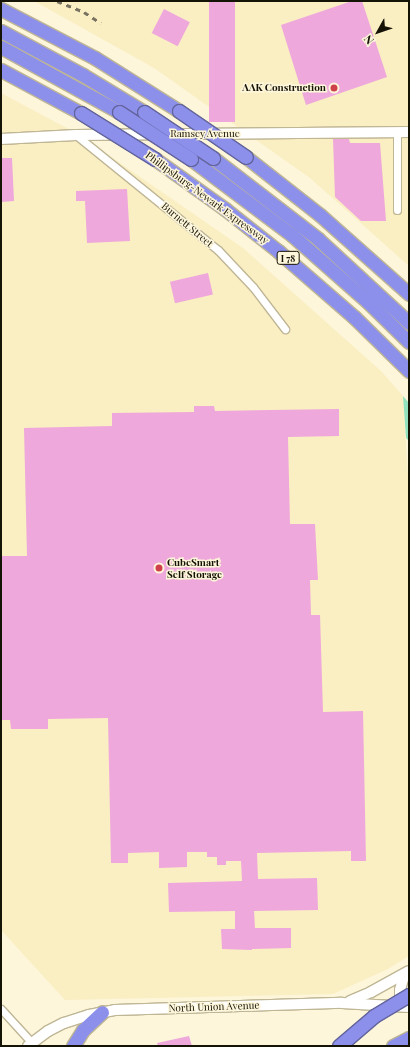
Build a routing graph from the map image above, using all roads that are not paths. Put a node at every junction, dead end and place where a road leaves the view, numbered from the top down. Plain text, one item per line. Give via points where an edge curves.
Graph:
1 (1, 9) edge
2 (1, 31) edge
3 (1, 47) edge
4 (1, 70) edge
5 (396, 132) junction
6 (409, 132) edge
7 (76, 135) junction
8 (1, 139) edge
9 (397, 210) dead end
10 (409, 294) edge
11 (409, 323) edge
12 (285, 328) dead end
13 (409, 342) edge
14 (409, 371) edge
15 (409, 971) edge
16 (342, 1003) junction
17 (408, 1003) edge
18 (1, 1009) edge
19 (102, 1012) junction
20 (409, 1038) edge
21 (30, 1044) edge
22 (73, 1046) edge
23 (339, 1046) edge
24 (393, 1046) edge
25 (397, 1046) edge

1 - 10 highway, bridge via 95,58 246,157 320,215
2 - 11 highway, bridge via 83,75 213,158 318,239
3 - 13 highway, Phillipsburg-Newark Expressway / I 78, bridge via 120,112 191,159 297,240
4 - 14 highway, Phillipsburg-Newark Expressway / I 78, bridge via 81,113 155,159 225,209 354,317
5 - 6 street, Ramsey Avenue
5 - 7 street, Ramsey Avenue
5 - 9 street
7 - 8 street, Ramsey Avenue
7 - 12 street, Burnett Street via 218,250 253,287
15 - 16 street via 372,992
15 - 17 street via 400,990 400,996
16 - 17 street, North Union Avenue
16 - 19 street, North Union Avenue
17 - 23 highway, bridge via 374,1016
18 - 21 street
19 - 21 street, North Union Avenue via 64,1023
19 - 22 highway via 83,1030
20 - 24 highway
20 - 25 highway

